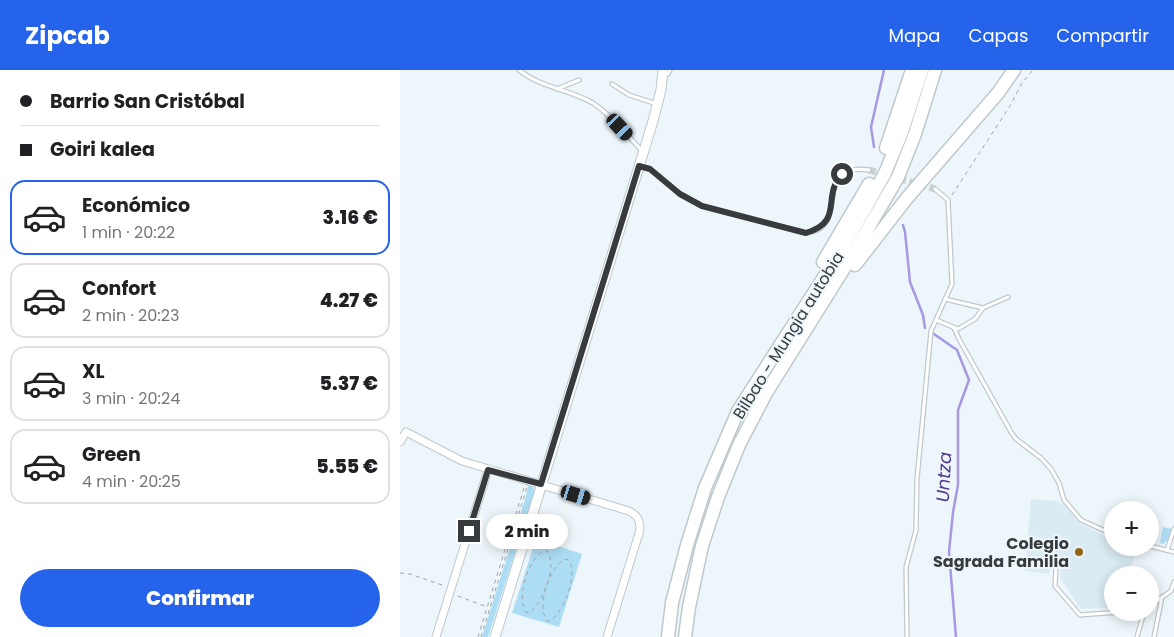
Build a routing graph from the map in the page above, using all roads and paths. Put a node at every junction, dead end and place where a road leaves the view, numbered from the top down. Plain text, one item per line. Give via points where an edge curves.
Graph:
1 (519, 70) edge
2 (912, 70) edge
3 (922, 70) edge
4 (935, 70) edge
5 (1014, 70) edge
6 (1033, 70) edge
7 (665, 71) edge
8 (578, 80) dead end
9 (612, 84) dead end
10 (556, 90) junction
11 (658, 104) junction
12 (643, 152) junction
13 (639, 166) junction
14 (869, 170) tunnel mouth
15 (935, 189) tunnel mouth
16 (948, 200) junction
17 (1008, 297) dead end
18 (945, 298) junction
19 (984, 308) junction
20 (816, 314) junction
21 (936, 320) junction
22 (954, 328) junction
23 (738, 411) junction
24 (403, 430) edge
25 (400, 442) edge
26 (488, 470) junction
27 (521, 484) dead end
28 (541, 484) junction
29 (526, 485) dead end
30 (1174, 529) edge
31 (1104, 530) edge
32 (1159, 548) edge
33 (1167, 550) junction
34 (1174, 552) edge
35 (1056, 566) dead end
36 (400, 573) edge
37 (1174, 582) edge
38 (547, 583) junction
39 (451, 591) junction
40 (1161, 598) joint
41 (488, 607) junction
42 (1104, 613) edge
43 (1141, 621) edge
44 (436, 637) edge
45 (478, 637) edge
46 (481, 637) edge
47 (495, 637) edge
48 (607, 637) edge
49 (668, 637) edge
50 (685, 637) edge
51 (907, 637) edge
52 (1137, 637) edge
53 (1154, 637) edge

1 - 10 lane via 530,79
2 - 23 highway via 878,168 762,357
3 - 23 highway, Bilbao - Mungia autobia via 885,173 844,246
4 - 20 highway, Bilbao - Mungia autobia via 898,177
5 - 20 highway
6 - 16 path
7 - 11 street
8 - 10 lane
9 - 11 lane via 629,95
10 - 12 lane via 593,103
11 - 12 street
12 - 13 street
13 - 14 lane via 650,169 680,194 702,206 806,233 820,229 825,222 831,209 833,189 842,174 857,169
13 - 28 street
15 - 16 lane
16 - 18 lane via 952,284
17 - 19 lane
18 - 19 lane
18 - 21 lane
19 - 22 lane via 975,319
20 - 50 highway, Bilbao - Mungia autobia via 766,393 739,445 702,546
21 - 22 lane
21 - 51 lane via 931,331 922,422 916,530 906,567
22 - 31 lane via 1016,439 1051,469 1064,500 1081,520
23 - 49 highway, Bilbao - Mungia autobia via 686,545 672,603
24 - 25 street
24 - 26 street via 462,461
26 - 28 street
26 - 39 street
27 - 41 path via 524,490
28 - 47 street
28 - 48 street via 629,511 639,518 640,530
29 - 46 path via 527,491
30 - 33 lane
32 - 33 lane
33 - 34 lane
35 - 42 lane via 1055,586 1080,615
36 - 39 path
37 - 40 lane via 1171,591
38 - 38 path via 542,609 544,617 550,621 566,598 571,580 569,560 561,561
38 - 38 path via 550,555 544,550 527,574 522,600 526,612 533,610 544,595
39 - 41 path
39 - 44 street
40 - 53 lane
41 - 45 path
43 - 52 lane

